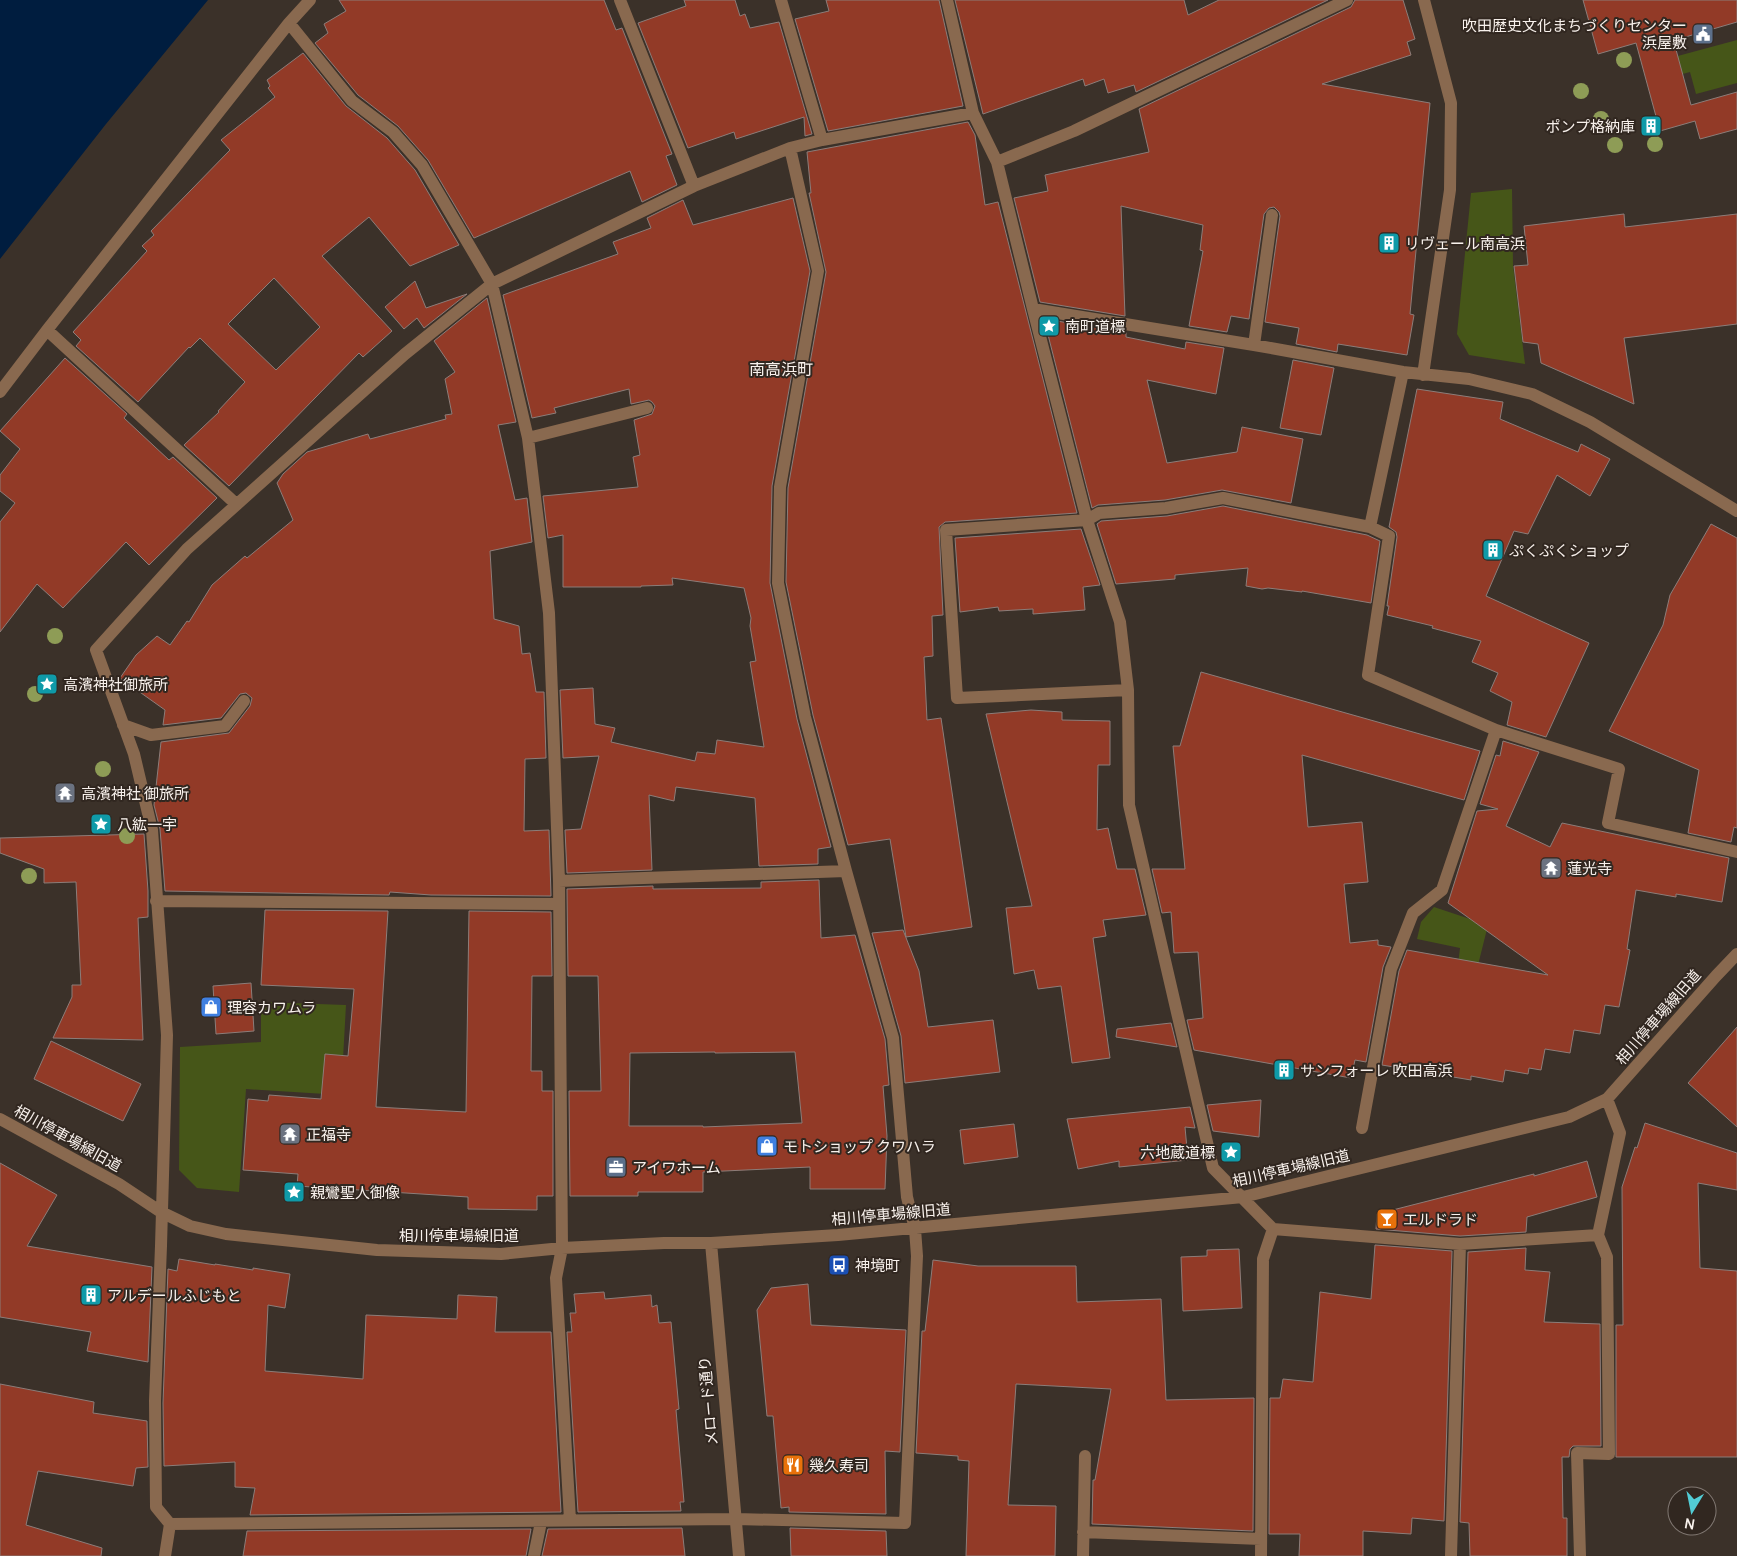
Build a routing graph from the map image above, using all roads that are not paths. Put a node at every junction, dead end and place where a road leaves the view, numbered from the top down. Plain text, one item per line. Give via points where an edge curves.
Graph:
1 (310, 0) edge
2 (620, 0) edge
3 (781, 0) edge
4 (948, 0) edge
5 (1346, 0) edge
6 (1424, 0) edge
7 (289, 23) junction
8 (973, 113) junction
9 (822, 140) junction
10 (790, 148) junction
11 (997, 162) junction
12 (694, 186) junction
13 (1272, 215) dead end
14 (492, 284) junction
15 (1033, 309) junction
16 (47, 330) junction
17 (1254, 345) junction
18 (1403, 372) junction
19 (1423, 374) junction
20 (0, 392) edge
21 (647, 408) dead end
22 (528, 438) junction
23 (236, 504) junction
24 (1737, 511) edge
25 (1087, 520) junction
26 (1370, 527) junction
27 (1128, 690) junction
28 (244, 701) dead end
29 (123, 725) junction
30 (1496, 730) junction
31 (1737, 852) edge
32 (846, 872) junction
33 (559, 881) junction
34 (156, 901) junction
35 (558, 904) junction
36 (1737, 954) edge
37 (1607, 1099) junction
38 (0, 1119) edge
39 (1362, 1128) dead end
40 (1243, 1197) junction
41 (161, 1212) junction
42 (915, 1229) junction
43 (1273, 1229) junction
44 (1598, 1235) junction
45 (711, 1243) junction
46 (1460, 1244) junction
47 (562, 1248) junction
48 (1084, 1456) dead end
49 (736, 1519) junction
50 (570, 1520) junction
51 (540, 1522) junction
52 (170, 1524) junction
53 (1084, 1532) junction
54 (1261, 1540) junction
55 (166, 1556) edge
56 (534, 1556) edge
57 (739, 1556) edge
58 (1083, 1556) edge
59 (1261, 1556) edge
60 (1451, 1556) edge
61 (1580, 1556) edge

1 - 7 street
2 - 12 street
3 - 9 street
4 - 8 street
5 - 11 street via 1074,131
6 - 19 street via 1452,103 1450,190
7 - 14 street via 352,101 393,132 422,165
7 - 16 street
8 - 9 street
8 - 11 street
9 - 10 street
10 - 12 street
10 - 32 street via 818,271 780,487 778,583 805,717
11 - 15 street
12 - 14 street
13 - 17 street
14 - 22 street
14 - 23 street via 405,354
15 - 17 street
15 - 25 street
16 - 20 street
16 - 23 street
17 - 18 street
18 - 19 street
18 - 26 street
19 - 24 street via 1469,379 1532,394 1590,422
21 - 22 street
22 - 33 street via 549,613
23 - 29 street via 187,549 96,650
25 - 26 street via 1099,513 1166,508 1223,498
25 - 27 street via 1120,622
25 - 27 street via 946,530 957,698
26 - 30 street via 1389,536 1368,675
27 - 40 street via 1129,805 1213,1168
28 - 29 street via 225,726 151,735
29 - 34 street via 134,754 152,830
30 - 31 street via 1619,769 1608,824
30 - 39 street via 1442,890 1413,913 1391,969
32 - 33 street
32 - 42 street via 893,1038 907,1197
33 - 35 street
34 - 35 street
34 - 41 street via 167,1035
35 - 47 street
36 - 37 street, 相川停車場線旧道
37 - 40 street, 相川停車場線旧道 via 1569,1117
37 - 44 street via 1620,1133
38 - 41 street, 相川停車場線旧道 via 119,1184
40 - 42 street, 相川停車場線旧道
40 - 43 street
41 - 47 street, 相川停車場線旧道 via 190,1226 226,1234 377,1250 502,1254
41 - 52 street via 154,1401 156,1507
42 - 45 street, 相川停車場線旧道
42 - 49 street via 917,1256 906,1523
43 - 46 street
43 - 54 street via 1263,1259
44 - 46 street
44 - 61 street via 1607,1257 1609,1454 1577,1453
45 - 47 street, 相川停車場線旧道
45 - 49 street, メロード通り
46 - 60 street
47 - 50 street via 556,1278
48 - 53 street
49 - 50 street
49 - 57 street, メロード通り
50 - 51 street
51 - 52 street
51 - 56 street
52 - 55 street
53 - 54 street
53 - 58 street
54 - 59 street

